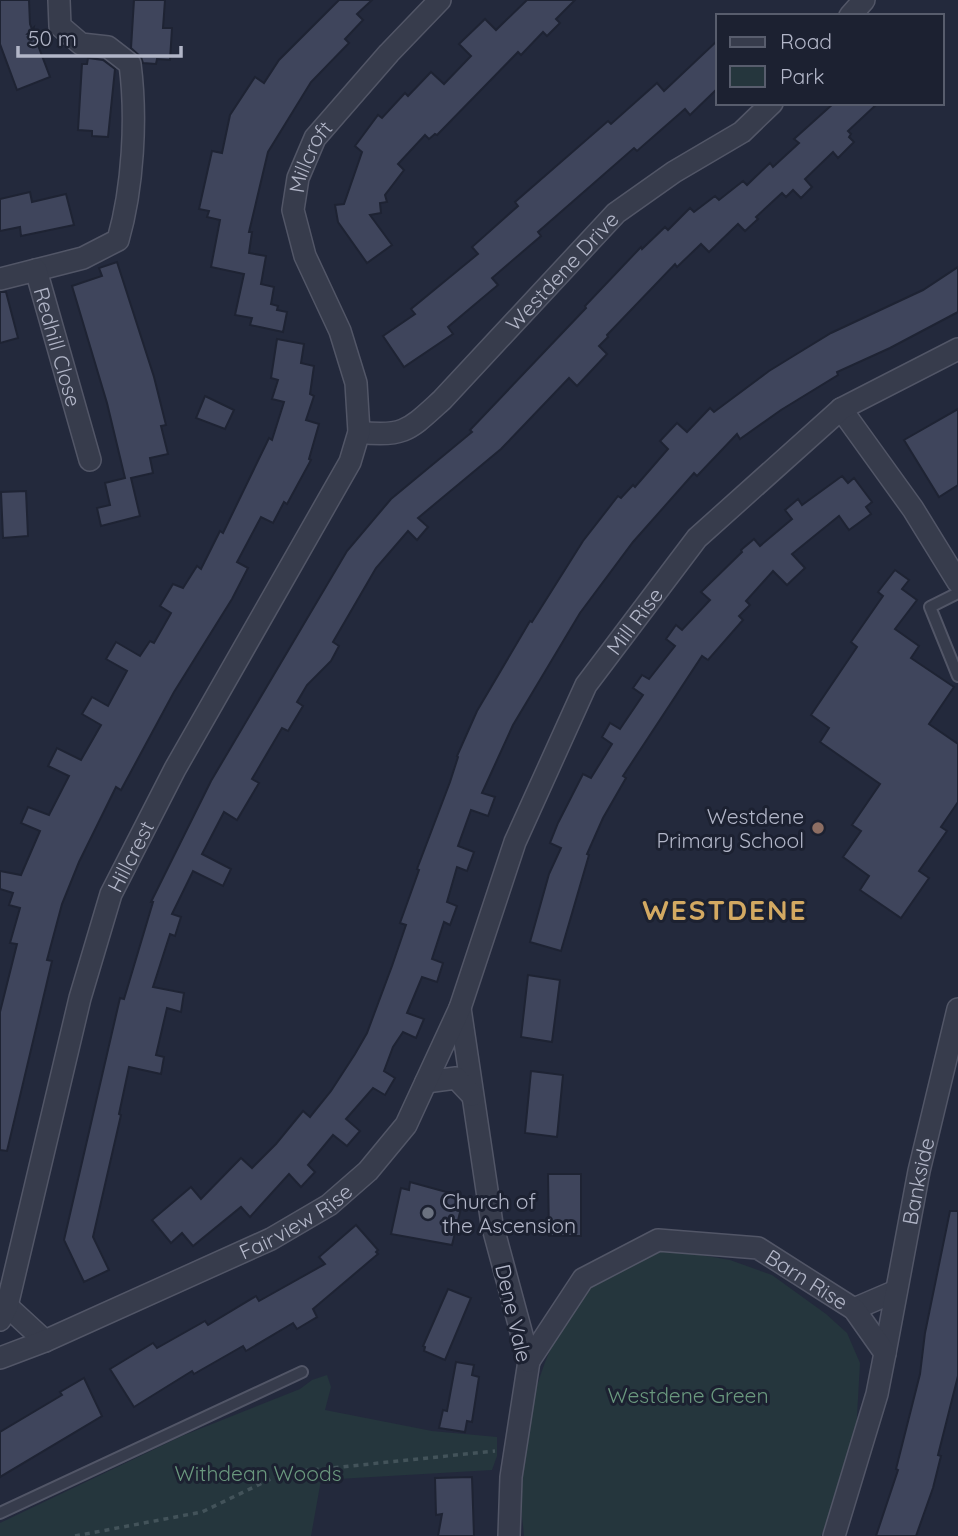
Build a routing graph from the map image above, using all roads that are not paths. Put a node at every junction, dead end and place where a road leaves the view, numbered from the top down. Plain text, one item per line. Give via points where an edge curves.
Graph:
1 (59, 0) edge
2 (440, 0) edge
3 (864, 0) edge
4 (852, 14) edge
5 (770, 105) edge
6 (36, 270) junction
7 (0, 279) edge
8 (958, 349) edge
9 (841, 409) junction
10 (359, 432) junction
11 (90, 460) dead end
12 (958, 582) edge
13 (958, 593) edge
14 (958, 676) edge
15 (460, 1009) junction
16 (958, 1009) edge
17 (426, 1082) junction
18 (472, 1096) junction
19 (896, 1292) junction
20 (853, 1309) junction
21 (3, 1313) edge
22 (46, 1341) junction
23 (886, 1353) junction
24 (0, 1357) edge
25 (529, 1361) junction
26 (302, 1372) dead end
27 (0, 1513) edge
28 (509, 1536) edge
29 (834, 1536) edge

1 - 6 street via 60,26 81,44 108,47 130,64 134,93 128,206 118,240 83,258
2 - 10 street, Millcroft via 315,138 298,178 293,210 305,256 340,331 356,383
3 - 4 street
5 - 10 street, Westdene Drive via 742,132 616,213 410,429 381,435
6 - 7 street, Redhill Close
6 - 11 street, Redhill Close
8 - 9 street, Mill Rise
9 - 12 street via 913,509
9 - 15 street, Mill Rise via 697,538 586,685 515,842
10 - 21 street, Hillcrest via 350,462 175,769 111,894 80,998
13 - 14 lane via 930,607
15 - 17 street, Fairview Rise
15 - 18 street, Dene Vale
16 - 19 street, Bankside
17 - 18 street via 456,1078
17 - 22 street, Fairview Rise via 406,1125 368,1171 329,1205 271,1240
18 - 25 street, Dene Vale via 492,1224
19 - 20 street
19 - 23 street, Bankside
20 - 23 street, Barn Rise
20 - 25 street, Barn Rise via 758,1248 659,1240 583,1279
21 - 22 street
22 - 24 street, Fairview Rise
23 - 29 street
25 - 28 street, Dene Vale via 511,1477
26 - 27 lane

